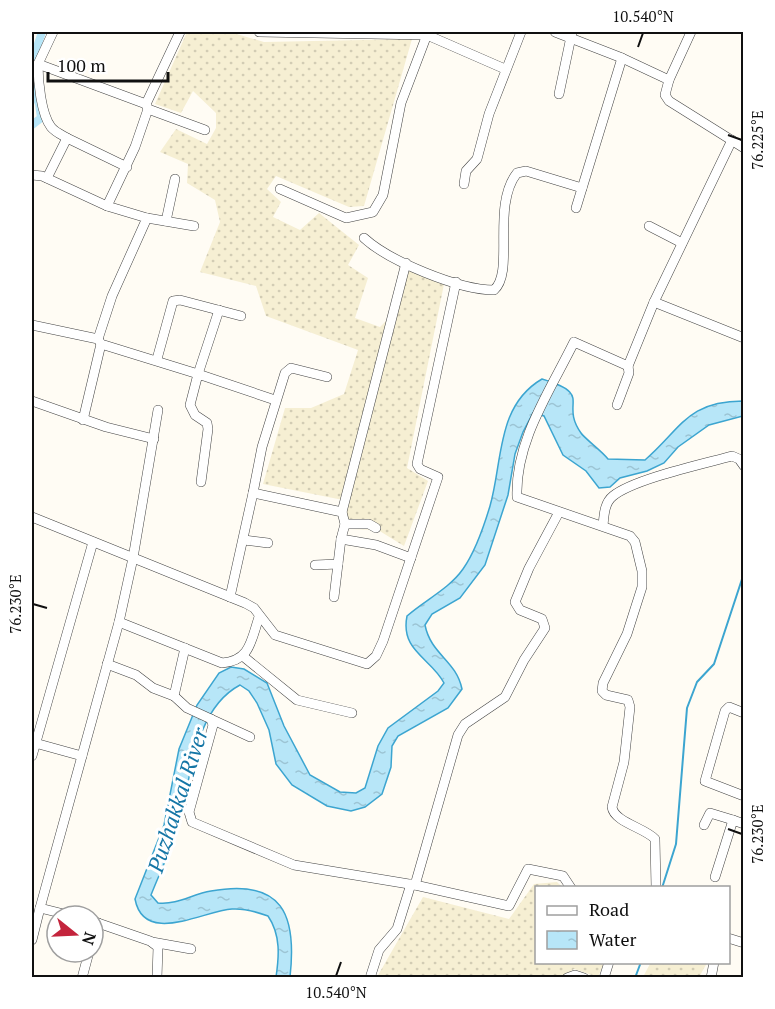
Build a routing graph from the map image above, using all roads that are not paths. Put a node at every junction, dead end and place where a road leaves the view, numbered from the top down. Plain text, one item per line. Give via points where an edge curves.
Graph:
1 (53, 32) edge
2 (178, 32) edge
3 (259, 32) edge
4 (522, 32) edge
5 (555, 32) edge
6 (691, 32) edge
7 (427, 33) edge
8 (572, 35) edge
9 (622, 58) junction
10 (38, 64) junction
11 (505, 69) junction
12 (669, 81) junction
13 (559, 94) dead end
14 (147, 106) junction
15 (205, 130) dead end
16 (67, 138) junction
17 (732, 140) junction
18 (744, 148) edge
19 (127, 166) junction
20 (32, 175) edge
21 (47, 178) junction
22 (175, 179) dead end
23 (464, 184) dead end
24 (582, 188) junction
25 (280, 189) dead end
26 (108, 206) junction
27 (576, 208) dead end
28 (147, 218) junction
29 (166, 221) junction
30 (194, 226) dead end
31 (649, 226) dead end
32 (364, 238) dead end
33 (682, 243) junction
34 (406, 262) junction
35 (456, 282) junction
36 (654, 302) junction
37 (219, 310) junction
38 (241, 316) dead end
39 (32, 326) edge
40 (744, 338) edge
41 (100, 341) junction
42 (157, 359) junction
43 (628, 366) junction
44 (198, 374) junction
45 (327, 377) dead end
46 (275, 400) junction
47 (32, 401) edge
48 (617, 405) dead end
49 (158, 410) dead end
50 (83, 420) junction
51 (153, 439) junction
52 (744, 466) edge
53 (201, 482) dead end
54 (253, 493) junction
55 (342, 512) junction
56 (559, 512) junction
57 (32, 517) edge
58 (345, 524) junction
59 (603, 526) junction
60 (376, 528) dead end
61 (341, 539) junction
62 (244, 540) junction
63 (93, 542) junction
64 (268, 543) dead end
65 (134, 558) junction
66 (411, 558) junction
67 (338, 564) junction
68 (315, 565) dead end
69 (230, 597) junction
70 (334, 597) dead end
71 (259, 617) junction
72 (119, 622) junction
73 (185, 648) junction
74 (244, 657) junction
75 (107, 664) junction
76 (174, 696) junction
77 (352, 713) dead end
78 (744, 713) edge
79 (211, 719) junction
80 (250, 736) dead end
81 (35, 743) junction
82 (32, 756) edge
83 (82, 756) junction
84 (744, 796) edge
85 (733, 820) junction
86 (744, 824) edge
87 (704, 825) dead end
88 (716, 878) dead end
89 (413, 884) junction
90 (570, 886) edge
91 (656, 886) edge
92 (40, 908) junction
93 (45, 909) edge
94 (105, 925) edge
95 (32, 940) edge
96 (150, 941) junction
97 (191, 949) dead end
98 (157, 978) edge
99 (370, 978) edge
100 (567, 978) edge
101 (584, 978) edge

1 - 10 street
2 - 14 street
3 - 7 street
4 - 11 street
5 - 8 street
6 - 12 street
7 - 11 street
7 - 25 street via 401,103 383,195 373,212 346,218
8 - 9 street
8 - 13 street
9 - 12 street
9 - 24 street
10 - 14 street
10 - 16 street via 47,120
11 - 23 street via 477,159 466,171
12 - 17 street via 665,95 669,101
14 - 15 street
14 - 19 street
16 - 19 street
16 - 21 street
17 - 18 street
17 - 33 street
19 - 26 street
20 - 21 street
21 - 26 street
22 - 29 street
24 - 27 street
24 - 35 street via 517,172 502,209 504,262 498,286 486,290
26 - 28 street
28 - 29 street
28 - 41 street via 112,296
29 - 30 street
31 - 33 street
32 - 34 street
33 - 36 street
34 - 35 street
34 - 55 street
35 - 66 street via 417,464 438,477
36 - 40 street
36 - 43 street
37 - 38 street
37 - 42 street via 173,301
37 - 44 street
39 - 41 street
41 - 42 street
41 - 50 street
42 - 44 street
43 - 48 street
43 - 56 street via 574,342 556,376 530,432 516,476 517,497
44 - 46 street
44 - 53 street via 190,405 208,429
45 - 46 street via 287,369
46 - 54 street
47 - 50 street
49 - 51 street
50 - 51 street
51 - 65 street
52 - 59 street via 732,456 650,479 613,496 606,507
54 - 55 street
54 - 62 street
55 - 58 street
56 - 59 street
56 - 89 street via 516,602 520,610 542,619 545,628 505,697 465,724 458,735
57 - 63 street
58 - 60 street via 369,524
58 - 61 street
59 - 91 street via 630,536 635,542 643,579 627,634 603,683 606,695 628,700 630,707 624,762 612,807 617,817 655,839
61 - 66 street via 376,545
61 - 67 street
62 - 64 street
62 - 69 street
63 - 65 street
63 - 81 street
65 - 69 street
65 - 72 street
66 - 71 street via 383,641 367,664 275,635
67 - 68 street
67 - 70 street
69 - 71 street via 254,609
71 - 74 street
72 - 73 street
72 - 75 street
73 - 74 street via 222,663
73 - 76 street
74 - 77 street via 290,696
75 - 76 street
75 - 83 street
76 - 79 street via 187,708
78 - 84 street via 729,707 724,711 705,776 708,784
79 - 80 street
79 - 89 street via 213,725 189,812 192,822 294,865
81 - 82 street
81 - 83 street
83 - 92 street
85 - 86 street
85 - 87 street via 710,813
85 - 88 street
89 - 90 street via 509,906 528,869 563,876
89 - 99 street via 397,929 380,950
92 - 93 street
92 - 95 street
94 - 96 street
96 - 97 street
96 - 98 street via 158,947
100 - 101 street

